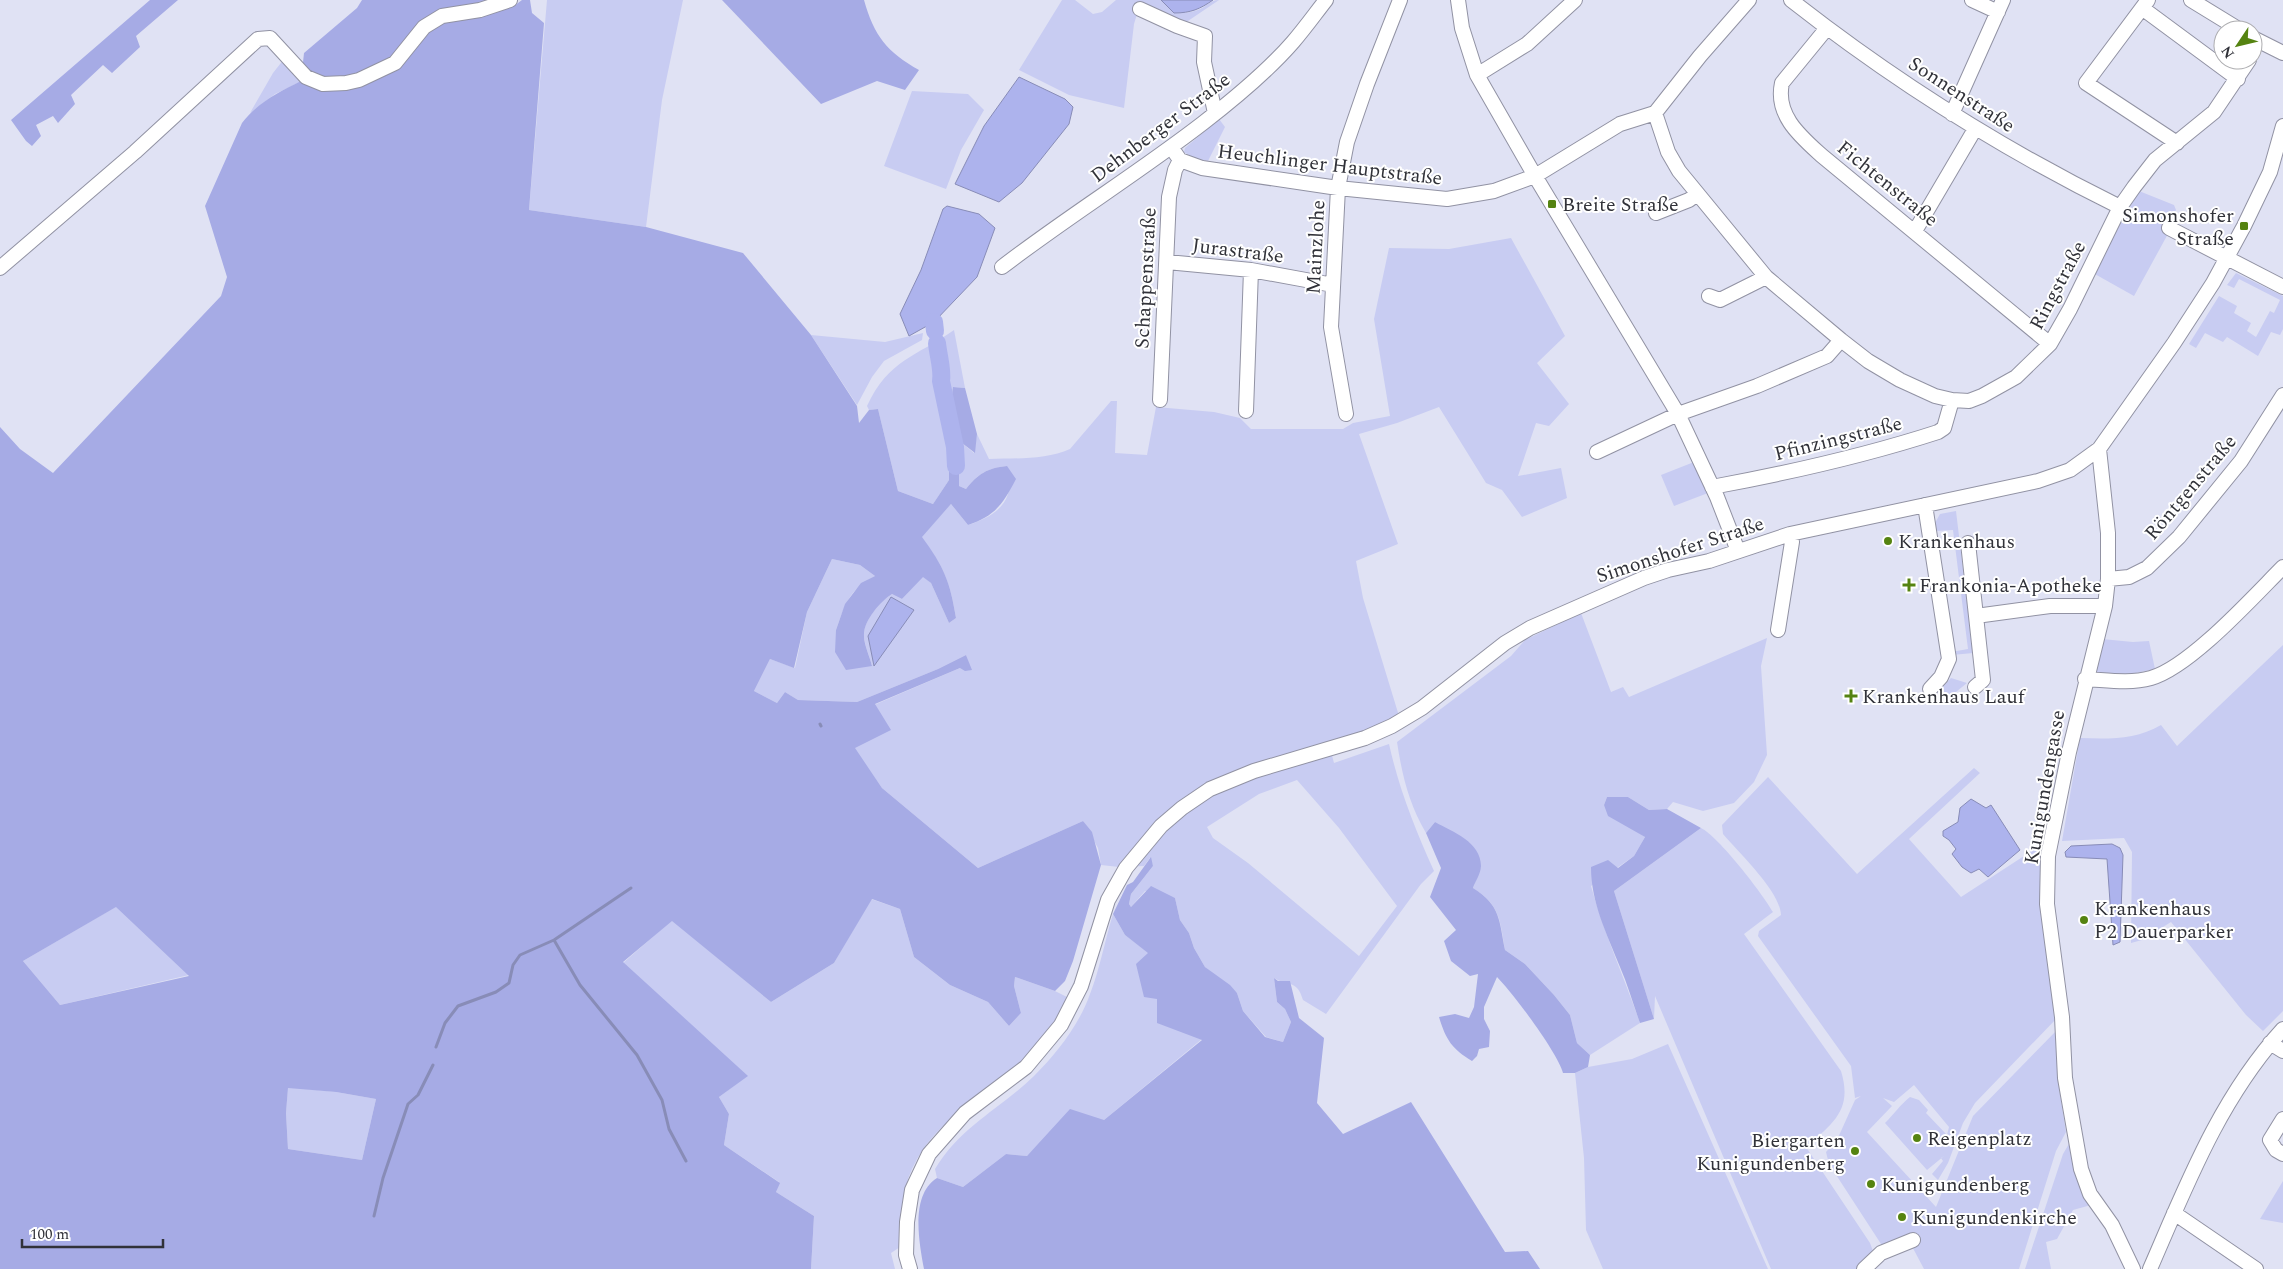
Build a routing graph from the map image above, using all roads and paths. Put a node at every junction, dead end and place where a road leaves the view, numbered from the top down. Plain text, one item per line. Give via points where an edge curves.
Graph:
1 (510, 0) edge
2 (1326, 0) edge
3 (1400, 0) edge
4 (1458, 0) edge
5 (1575, 0) edge
6 (1749, 0) edge
7 (1791, 0) edge
8 (1972, 0) edge
9 (2191, 0) edge
10 (2145, 4) edge
11 (2000, 6) edge
12 (1140, 9) dead end
13 (2224, 20) edge
14 (1827, 28) junction
15 (2263, 47) edge
16 (2283, 53) edge
17 (2243, 70) edge
18 (1477, 75) junction
19 (2238, 79) junction
20 (1215, 113) junction
21 (1655, 113) junction
22 (1952, 114) junction
23 (2283, 126) edge
24 (1975, 129) junction
25 (2177, 143) junction
26 (1171, 148) junction
27 (1180, 160) junction
28 (1535, 176) junction
29 (1338, 188) junction
30 (1697, 194) junction
31 (2120, 207) junction
32 (1656, 213) dead end
33 (2169, 228) dead end
34 (1915, 231) junction
35 (2228, 258) junction
36 (1167, 262) junction
37 (1002, 267) dead end
38 (0, 268) edge
39 (1251, 270) junction
40 (1766, 277) junction
41 (1333, 285) junction
42 (2283, 287) edge
43 (1709, 296) dead end
44 (1842, 340) junction
45 (2050, 344) junction
46 (2283, 395) edge
47 (1160, 400) dead end
48 (1952, 400) junction
49 (1246, 412) dead end
50 (1346, 414) dead end
51 (1678, 414) junction
52 (2100, 450) junction
53 (1597, 452) dead end
54 (1712, 486) junction
55 (1926, 505) junction
56 (1790, 534) junction
57 (1968, 542) dead end
58 (1738, 551) junction
59 (2283, 568) edge
60 (2108, 579) junction
61 (2104, 606) junction
62 (1976, 616) junction
63 (1778, 630) dead end
64 (2086, 679) junction
65 (1975, 687) dead end
66 (1930, 688) dead end
67 (2283, 1029) edge
68 (2270, 1043) junction
69 (2283, 1051) edge
70 (2283, 1119) edge
71 (2283, 1154) edge
72 (2174, 1213) junction
73 (1913, 1240) dead end
74 (910, 1269) edge
75 (1864, 1269) edge
76 (2133, 1269) edge
77 (2150, 1269) edge
78 (2256, 1269) edge

1 - 38 street via 480,10 442,16 424,27 395,63 346,83 323,84 306,77 270,38 258,39 135,152
2 - 20 street, Dehnberger Straße via 1292,43
3 - 29 street, Mainzlohe via 1350,134
4 - 18 street via 1462,28
5 - 18 street via 1527,44
6 - 21 street
7 - 14 street, Sonnenstraße
8 - 11 street
9 - 13 street
10 - 19 street
10 - 25 street via 2086,83
11 - 22 street
12 - 20 street via 1205,36 1204,62
14 - 22 street, Sonnenstraße
14 - 34 street, Fichtenstraße via 1782,83 1780,94 1786,117 1821,155
15 - 16 street
17 - 19 street, Ringstraße
18 - 28 street
19 - 25 street, Ringstraße via 2214,112
20 - 26 street, Dehnberger Straße
21 - 28 street, Heuchlinger Hauptstraße via 1620,124
21 - 30 street, Ringstraße via 1672,161
22 - 24 street, Sonnenstraße
23 - 35 street, Simonshofer Straße via 2270,172
24 - 31 street, Sonnenstraße
24 - 34 street
25 - 31 street, Ringstraße via 2156,160
26 - 27 street
26 - 37 street, Dehnberger Straße
27 - 29 street, Heuchlinger Hauptstraße via 1202,168
27 - 36 street, Schappenstraße via 1169,198
28 - 29 street, Heuchlinger Hauptstraße via 1494,191 1447,199
28 - 51 street
29 - 41 street, Mainzlohe
30 - 32 street
30 - 40 street, Ringstraße
31 - 45 street, Ringstraße
33 - 35 street
34 - 45 street, Fichtenstraße
35 - 42 street
35 - 52 street, Simonshofer Straße via 2174,344
36 - 39 street, Jurastraße
36 - 47 street, Schappenstraße
39 - 41 street, Jurastraße
39 - 49 street
40 - 43 street via 1720,300
40 - 44 street, Ringstraße
41 - 50 street, Mainzlohe via 1331,327
44 - 48 street, Ringstraße via 1868,361 1900,380
44 - 51 street via 1827,356 1757,386
45 - 48 street, Ringstraße via 2016,377 1985,395 1969,401
46 - 60 street, Röntgenstraße via 2241,461 2179,537 2147,568 2129,577
48 - 54 street, Pfinzingstraße via 1944,428 1938,432 1857,456
51 - 53 street
51 - 54 street
52 - 55 street, Simonshofer Straße via 2056,476
52 - 60 street, Kunigundengasse via 2108,533
54 - 58 street
55 - 56 street, Simonshofer Straße
55 - 66 street via 1949,659 1941,678
56 - 58 street, Simonshofer Straße
56 - 63 street, Simonshofer Straße via 1792,542
57 - 62 street
58 - 74 street, Simonshofer Straße via 1668,570 1530,628 1505,643 1422,708 1392,726 1365,738 1254,771 1210,790 1161,826 1126,868 1108,900 1080,986 1060,1026 1026,1067 965,1113 929,1154 910,1198 906,1255
59 - 64 street via 2215,634 2169,670 2151,678 2118,682
60 - 61 street, Kunigundengasse
61 - 62 street via 2050,606
61 - 64 street, Kunigundengasse
62 - 65 street via 1983,680
64 - 76 street, Kunigundengasse via 2048,856 2047,904 2062,1017 2065,1078 2081,1169 2090,1194 2112,1225
67 - 68 street
68 - 69 street
68 - 72 street via 2239,1085 2197,1160
70 - 71 street via 2270,1140
72 - 77 street
72 - 78 street
73 - 75 street via 1881,1253

